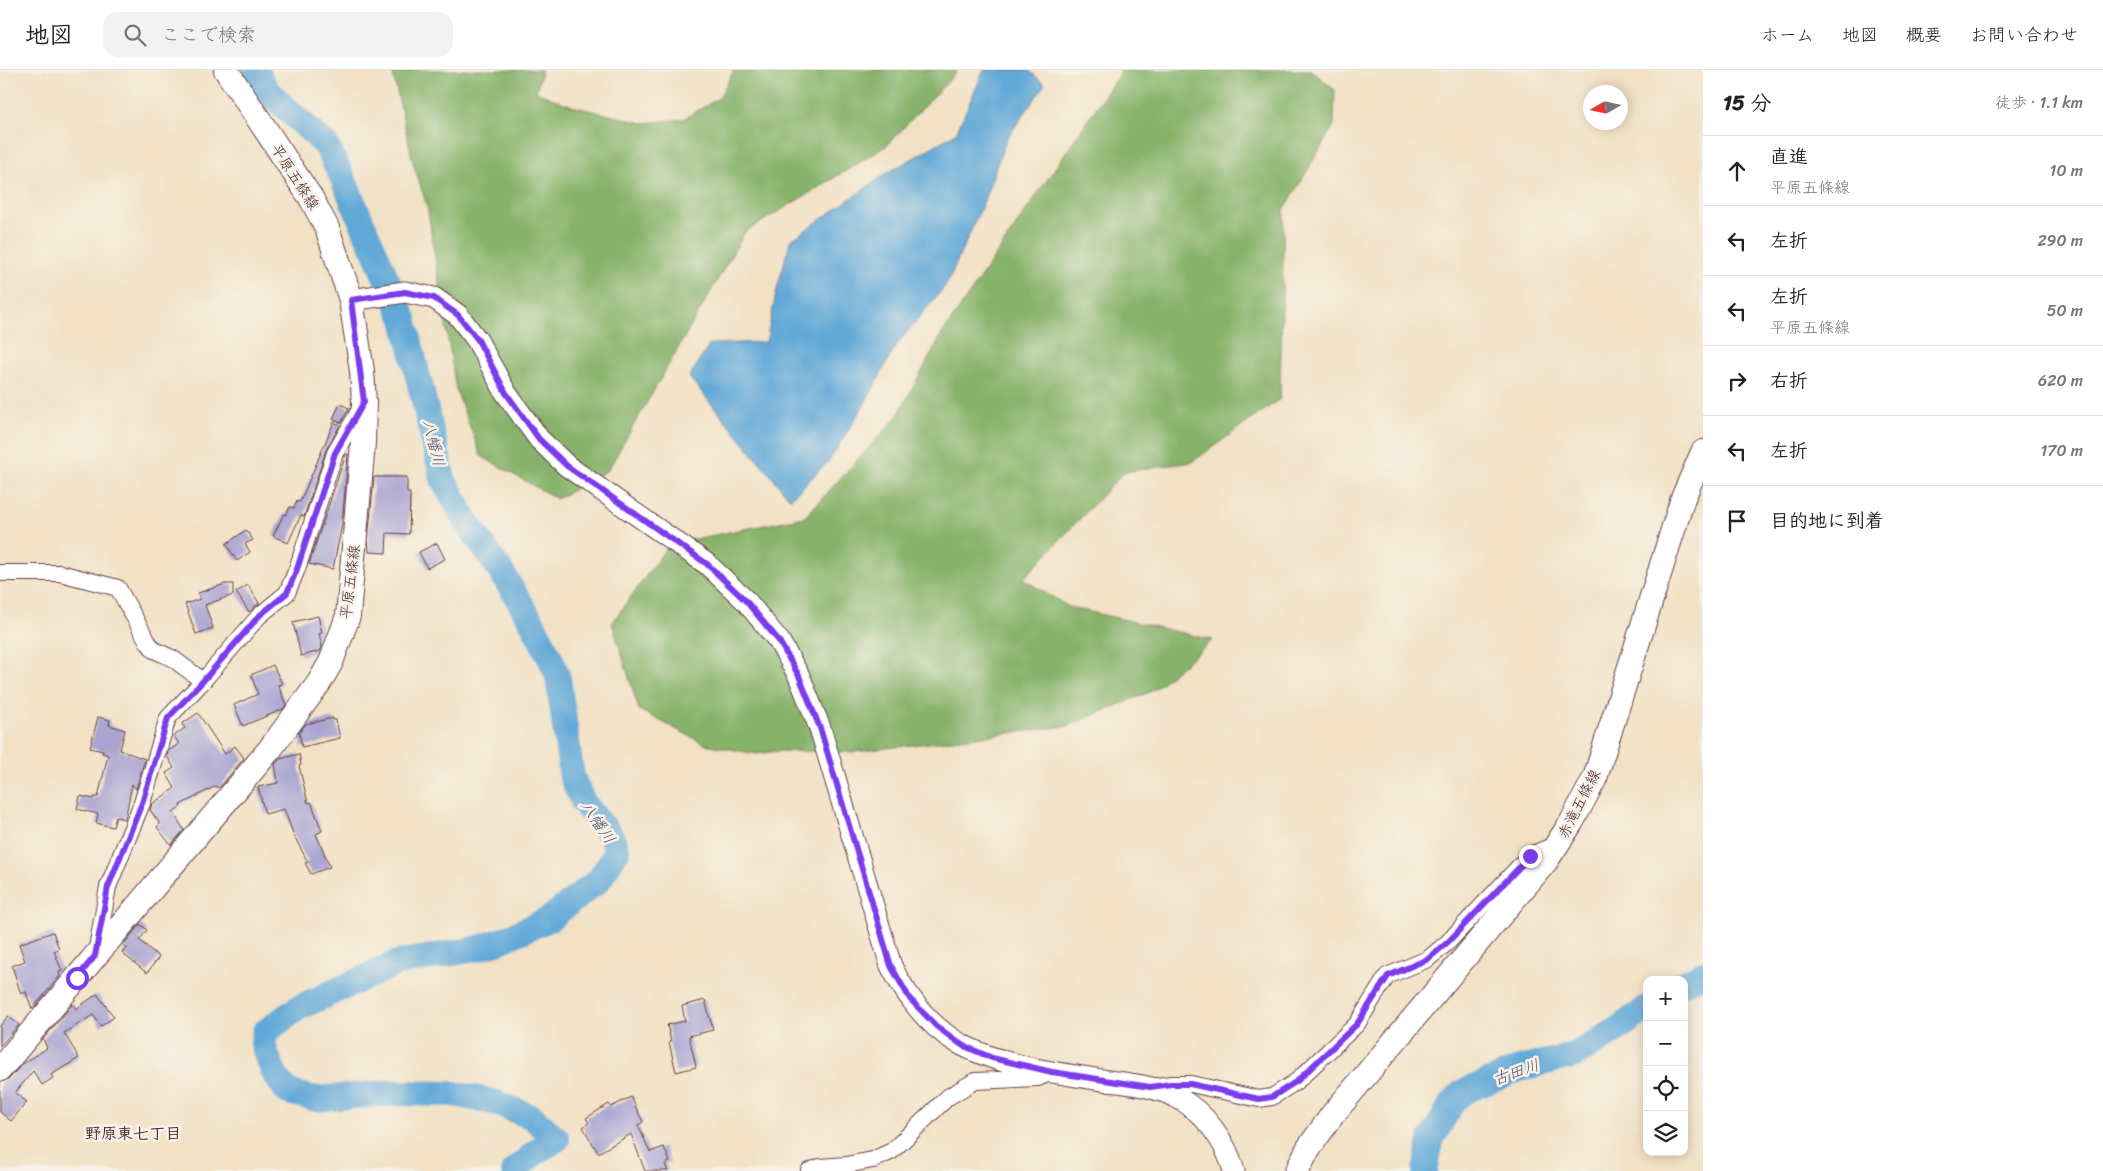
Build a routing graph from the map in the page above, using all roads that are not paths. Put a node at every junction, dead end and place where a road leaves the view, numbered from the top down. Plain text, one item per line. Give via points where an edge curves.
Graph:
1 (226, 70) edge
2 (351, 300) junction
3 (364, 402) junction
4 (1703, 452) edge
5 (0, 573) edge
6 (203, 681) junction
7 (1558, 844) junction
8 (95, 956) junction
9 (0, 1069) edge
10 (1052, 1072) junction
11 (1150, 1087) junction
12 (809, 1171) edge
13 (1234, 1171) edge
14 (1297, 1171) edge

1 - 2 main road, 平原五條線 via 311,198 327,228
2 - 3 main road, 平原五條線
2 - 10 street via 405,292 434,298 458,315 478,340 506,393 539,439 567,466 707,564 751,607 779,641 799,676 820,728 891,966 900,983 922,1013 962,1045 992,1058
3 - 6 street via 335,453 287,593 259,616
3 - 8 main road, 平原五條線 via 351,594 348,616 331,662 319,683 244,782
4 - 7 main road, 赤滝五條線 via 1683,498 1595,778
5 - 6 street via 60,573 118,588 154,650 172,658
6 - 8 street via 168,718 142,803 108,887
7 - 11 street via 1530,856 1428,959 1388,976 1357,1024 1297,1081 1272,1097 1259,1099 1190,1084
7 - 14 main road, 赤滝五條線 via 1332,1114
8 - 9 main road, 平原五條線
10 - 11 street
10 - 12 street via 1038,1078 975,1081 948,1097 892,1150 873,1160
11 - 13 street via 1177,1097 1199,1112 1214,1130

